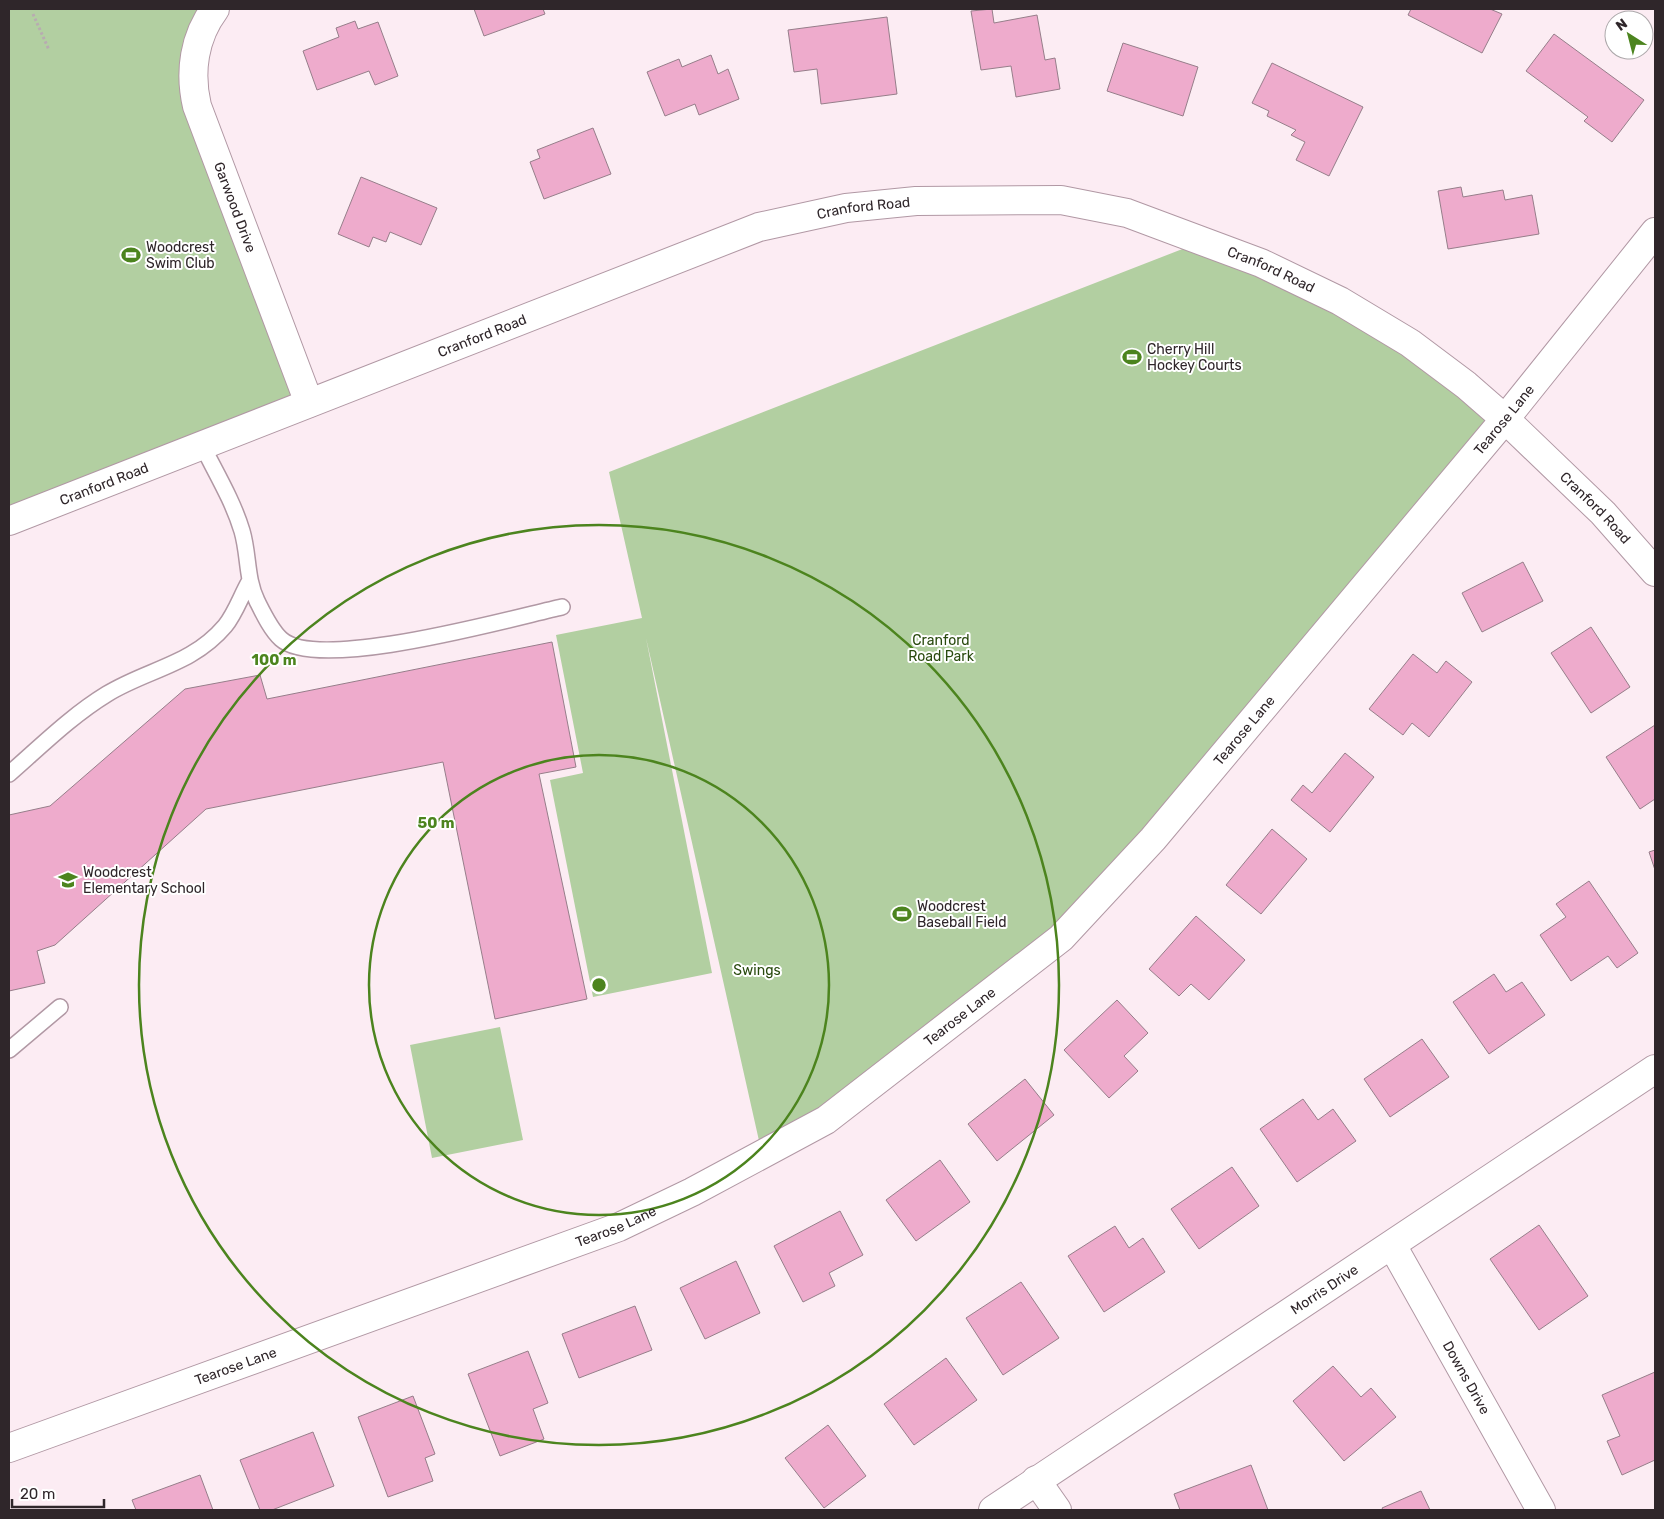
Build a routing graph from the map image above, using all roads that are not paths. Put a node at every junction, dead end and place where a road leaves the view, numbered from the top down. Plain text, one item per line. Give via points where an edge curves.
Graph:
1 (214, 9) edge
2 (1655, 232) edge
3 (309, 403) junction
4 (1505, 419) junction
5 (202, 445) junction
6 (9, 521) edge
7 (1655, 572) edge
8 (249, 582) junction
9 (562, 607) dead end
10 (9, 774) edge
11 (60, 1007) dead end
12 (9, 1050) edge
13 (1655, 1068) edge
14 (1392, 1245) junction
15 (9, 1448) edge
16 (1036, 1480) junction
17 (993, 1510) edge
18 (1057, 1510) edge
19 (1541, 1510) edge

1 - 3 street, Garwood Drive via 203,28 194,57 196,106
2 - 4 street, Tearose Lane
3 - 4 street, Cranford Road via 759,227 846,208 916,201 1062,200 1127,213 1261,263 1340,301 1410,343 1466,384
3 - 5 street, Cranford Road
4 - 7 street, Cranford Road via 1603,513
4 - 15 street, Tearose Lane via 1153,839 1061,938 826,1120 619,1227
5 - 6 street, Cranford Road
5 - 8 lane via 242,531
8 - 9 lane via 281,640 299,648 325,651 389,645
8 - 10 lane via 226,625 202,649 108,693
11 - 12 lane
13 - 14 street, Morris Drive
14 - 16 street, Morris Drive
14 - 19 street, Downs Drive
16 - 17 street, Morris Drive
16 - 18 street

